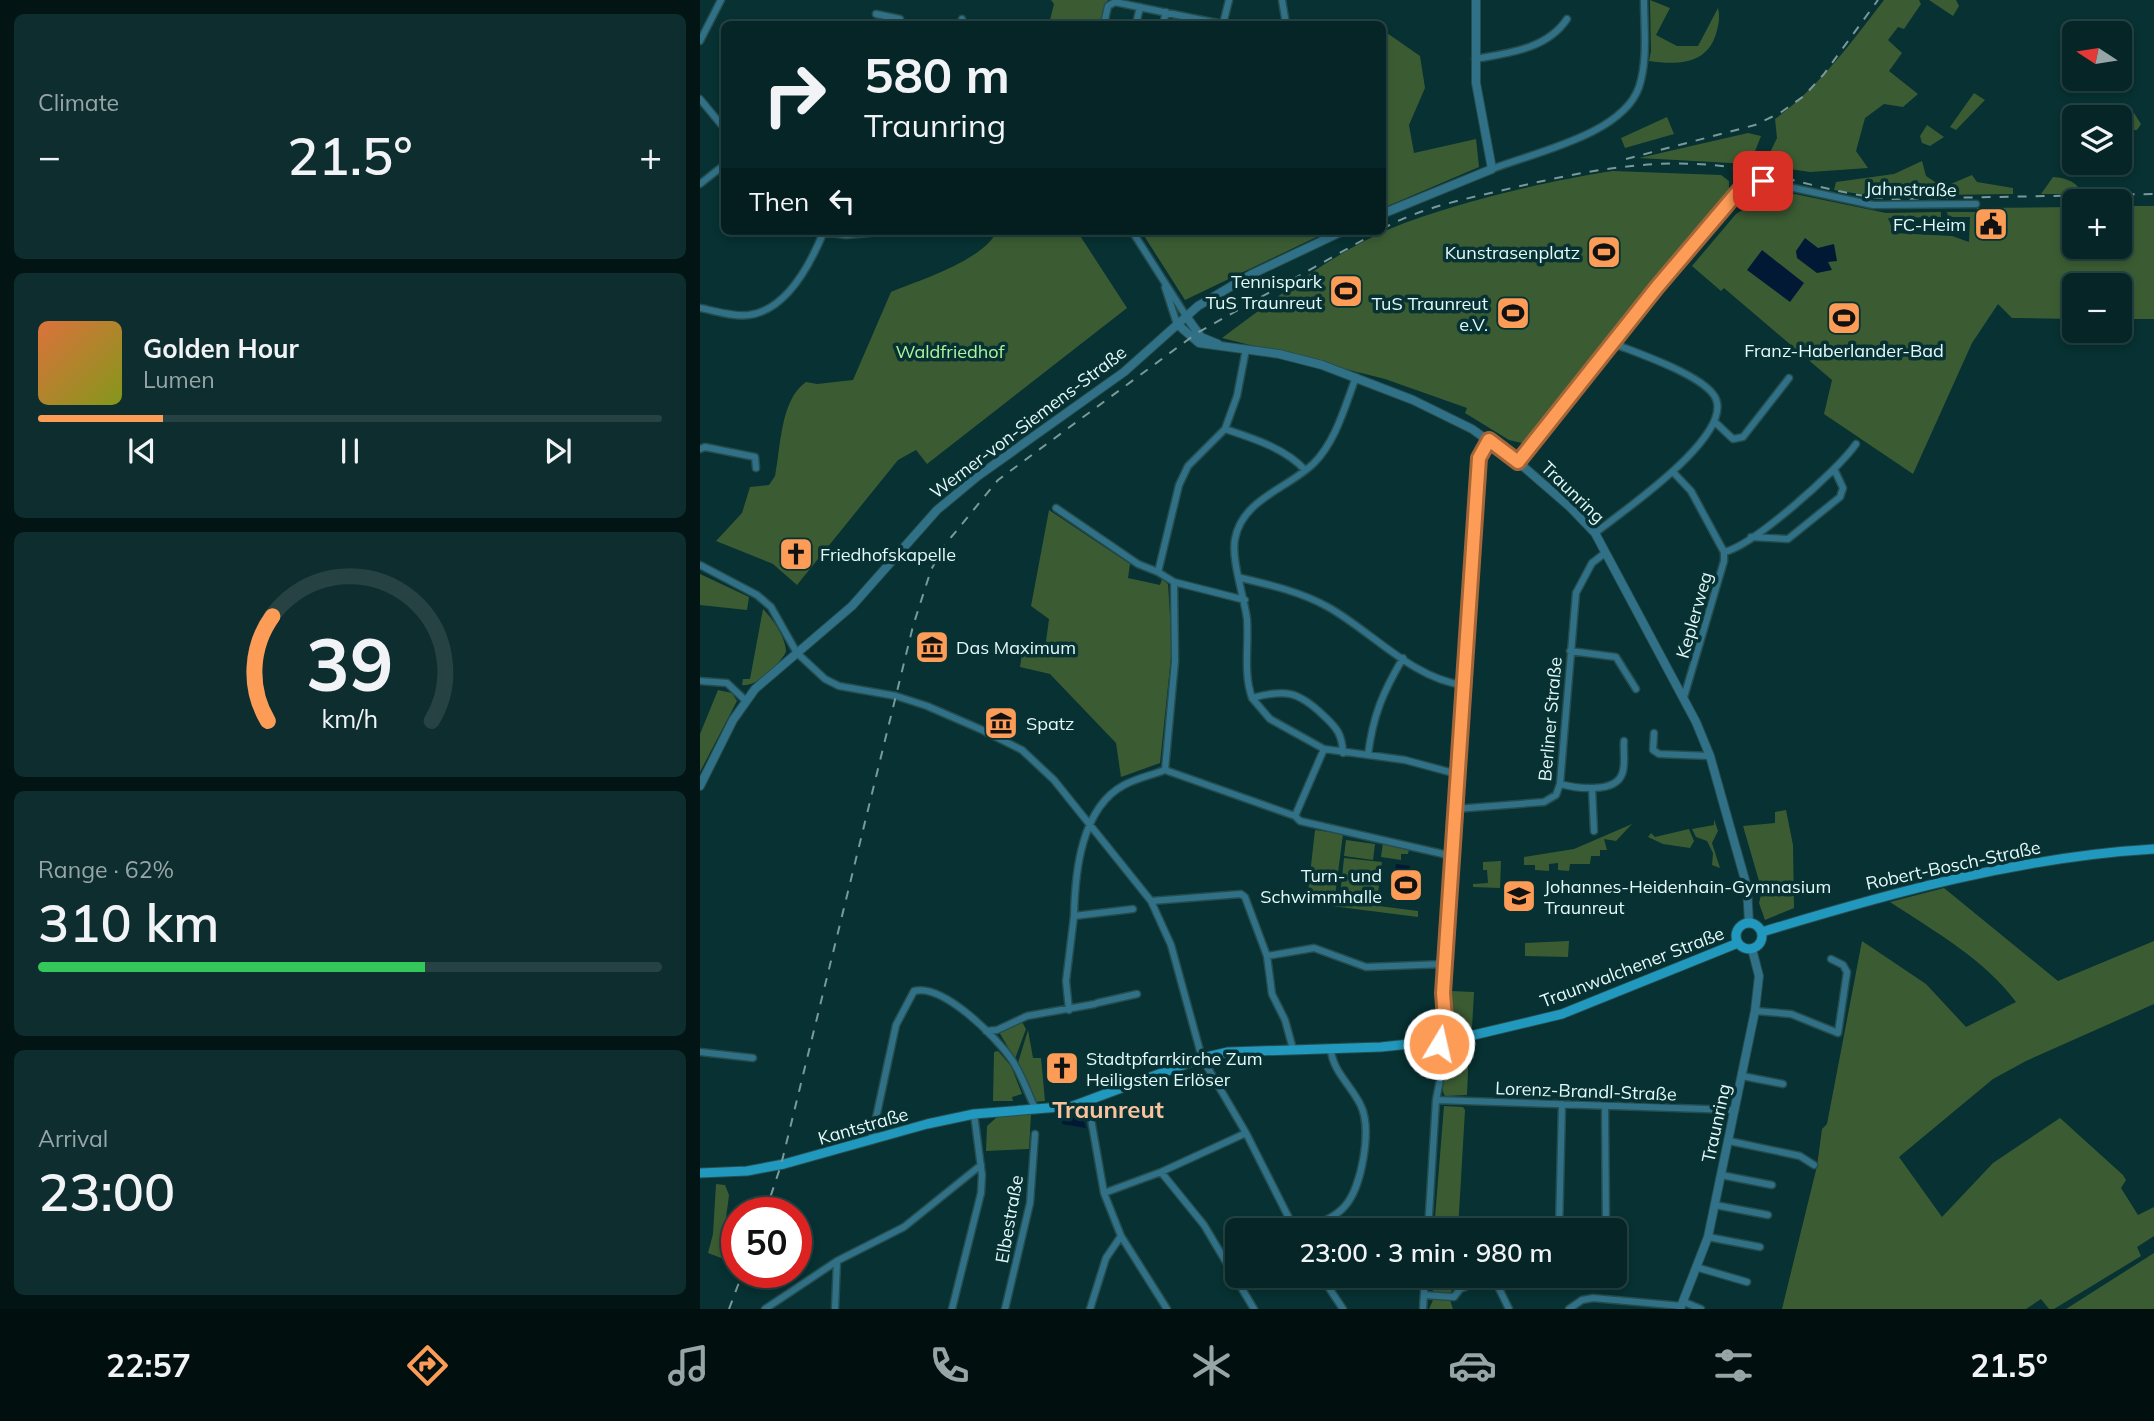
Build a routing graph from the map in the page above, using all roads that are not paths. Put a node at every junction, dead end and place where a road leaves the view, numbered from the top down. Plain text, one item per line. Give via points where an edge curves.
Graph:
1 (721, 0) edge
2 (1229, 0) edge
3 (1282, 0) edge
4 (1475, 0) edge
5 (1644, 0) edge
6 (1140, 7) junction
7 (1166, 12) junction
8 (876, 14) dead end
9 (1567, 19) dead end
10 (899, 21) edge
11 (1105, 21) edge
12 (1137, 21) edge
13 (1164, 21) edge
14 (1192, 21) edge
15 (1224, 21) edge
16 (1286, 21) edge
17 (702, 28) edge
18 (700, 41) edge
19 (1475, 59) junction
20 (700, 99) edge
21 (721, 124) edge
22 (721, 167) edge
23 (1492, 169) junction
24 (700, 184) edge
25 (1976, 204) dead end
26 (1386, 212) edge
27 (822, 235) edge
28 (1134, 235) edge
29 (1335, 235) edge
30 (1164, 285) junction
31 (700, 308) edge
32 (1186, 316) junction
33 (1177, 324) junction
34 (1612, 343) junction
35 (1221, 345) junction
36 (1246, 349) junction
37 (1356, 377) junction
38 (1789, 378) dead end
39 (1716, 423) junction
40 (1225, 429) junction
41 (1489, 440) junction
42 (1856, 444) dead end
43 (700, 449) edge
44 (1518, 462) junction
45 (756, 468) dead end
46 (1305, 470) junction
47 (1673, 471) junction
48 (1835, 471) junction
49 (1056, 508) dead end
50 (1595, 533) junction
51 (1751, 537) junction
52 (1724, 552) junction
53 (1605, 553) junction
54 (700, 565) edge
55 (1158, 572) junction
56 (1241, 578) junction
57 (1174, 582) junction
58 (1245, 600) junction
59 (1570, 651) junction
60 (797, 653) junction
61 (1403, 658) junction
62 (700, 681) edge
63 (1463, 685) junction
64 (1636, 689) dead end
65 (1684, 697) junction
66 (1252, 698) junction
67 (746, 700) junction
68 (1654, 733) dead end
69 (1624, 741) dead end
70 (1324, 749) junction
71 (1343, 753) junction
72 (1368, 755) junction
73 (1710, 757) junction
74 (1165, 770) junction
75 (1457, 774) junction
76 (1560, 784) junction
77 (700, 786) edge
78 (1592, 788) junction
79 (1455, 809) junction
80 (1295, 816) junction
81 (1091, 823) junction
82 (1594, 831) dead end
83 (2154, 849) edge
84 (1452, 856) junction
85 (1151, 901) junction
86 (1133, 909) dead end
87 (1074, 916) junction
88 (1749, 923) junction
89 (1762, 932) junction
90 (1738, 943) junction
91 (1752, 949) junction
92 (1267, 956) junction
93 (1831, 959) dead end
94 (1445, 964) junction
95 (1137, 994) dead end
96 (1069, 1010) junction
97 (1755, 1011) junction
98 (986, 1031) junction
99 (1446, 1031) junction
100 (1457, 1039) junction
101 (1438, 1041) junction
102 (1293, 1049) junction
103 (1331, 1049) junction
104 (1446, 1049) junction
105 (700, 1052) edge
106 (753, 1058) dead end
107 (1202, 1058) junction
108 (1742, 1076) junction
109 (1783, 1084) dead end
110 (1436, 1100) junction
111 (1088, 1102) junction
112 (1562, 1104) junction
113 (1605, 1106) junction
114 (1036, 1110) junction
115 (1735, 1110) junction
116 (974, 1114) junction
117 (1246, 1133) junction
118 (1035, 1134) dead end
119 (871, 1141) junction
120 (1729, 1141) junction
121 (981, 1165) junction
122 (1814, 1165) dead end
123 (1161, 1172) junction
124 (700, 1173) edge
125 (1721, 1175) junction
126 (1772, 1185) dead end
127 (1104, 1193) junction
128 (1715, 1205) junction
129 (1768, 1215) dead end
130 (1289, 1218) edge
131 (1325, 1218) edge
132 (1429, 1218) edge
133 (1559, 1218) edge
134 (1605, 1218) edge
135 (1121, 1236) junction
136 (1708, 1237) junction
137 (1760, 1247) dead end
138 (837, 1261) junction
139 (1699, 1268) junction
140 (1747, 1282) dead end
141 (1329, 1288) edge
142 (1424, 1288) edge
143 (1463, 1288) edge
144 (1498, 1288) edge
145 (1424, 1295) junction
146 (1682, 1306) edge
147 (765, 1309) edge
148 (835, 1309) edge
149 (952, 1309) edge
150 (1005, 1309) edge
151 (1090, 1309) edge
152 (1167, 1309) edge
153 (1254, 1309) edge
154 (1343, 1309) edge
155 (1423, 1309) edge
156 (1509, 1309) edge
157 (1569, 1309) edge
158 (1701, 1309) edge

1 - 17 street
2 - 15 street
3 - 16 street
4 - 19 street
5 - 23 street via 1643,64 1639,86 1626,110 1606,126
6 - 7 street
6 - 11 street via 1111,2
6 - 12 street
7 - 13 street
7 - 14 street
8 - 10 street
9 - 19 street via 1556,35 1546,40
17 - 18 street
19 - 23 street via 1479,111
20 - 21 street
22 - 24 street
23 - 26 street
25 - 34 street, Jahnstraße via 1873,205 1747,181
27 - 31 street via 796,281 774,305 750,315
28 - 30 street
29 - 32 street, Werner-von-Siemens-Straße via 1235,283
30 - 32 street
30 - 33 street
32 - 33 street, Werner-von-Siemens-Straße
32 - 35 street, Traunring via 1201,337
33 - 35 street, Traunring via 1199,344
33 - 60 street, Werner-von-Siemens-Straße via 1124,372 937,510 852,606
34 - 39 street via 1708,389 1717,401
34 - 44 street, Jahnstraße
35 - 36 street, Traunring
36 - 37 street, Traunring
36 - 40 street
37 - 41 street, Traunring
37 - 46 street via 1328,446
38 - 39 street via 1743,437 1733,439
39 - 47 street
40 - 46 street via 1253,438
40 - 55 street via 1188,466 1179,485
41 - 44 street, Traunring
41 - 63 street via 1478,462
42 - 48 street
43 - 45 street via 755,457
44 - 50 street, Traunring
46 - 56 street via 1258,503 1237,530 1234,542
47 - 50 street
47 - 52 street, Keplerweg via 1691,491
48 - 51 street
48 - 51 street via 1843,488 1840,497 1788,538
49 - 55 street via 1138,564
50 - 53 street, Traunring
51 - 52 street
52 - 65 street, Keplerweg
53 - 59 street, Berliner Straße via 1592,563 1578,586
53 - 65 street, Traunring
54 - 60 street via 771,607
55 - 57 street
56 - 58 street
56 - 61 street via 1283,588 1327,607
57 - 58 street
57 - 74 street via 1175,661
58 - 66 street via 1247,683
59 - 64 street via 1616,657
59 - 76 street, Berliner Straße
60 - 67 street, Werner-von-Siemens-Straße
60 - 81 street via 825,680 928,706 1022,750
61 - 63 street via 1426,673
61 - 72 street via 1372,720
62 - 67 street via 727,683
63 - 75 street
65 - 73 street, Traunring
66 - 70 street via 1270,719
66 - 71 street via 1279,692 1307,699 1339,730
67 - 77 street, Werner-von-Siemens-Straße
68 - 73 street via 1653,750 1659,754
69 - 78 street via 1619,779
70 - 71 street
70 - 80 street
71 - 72 street
72 - 75 street
73 - 88 street, Traunring via 1747,887
74 - 80 street
74 - 81 street via 1121,787
75 - 79 street
76 - 78 street
76 - 79 street, Berliner Straße via 1556,795 1544,802
78 - 82 street
79 - 84 street
80 - 84 street via 1304,822
81 - 85 street
81 - 87 street via 1078,870
83 - 89 main road, Robert-Bosch-Straße via 2082,856 1958,878
84 - 94 street
85 - 92 street via 1241,894
85 - 107 street via 1171,945
86 - 87 street
87 - 96 street via 1066,981
88 - 89 main road
88 - 90 main road via 1738,930
89 - 91 main road via 1761,943
90 - 91 main road
90 - 100 main road, Traunwalchener Straße via 1562,1014
91 - 97 street, Traunring via 1759,976
92 - 94 street via 1314,948 1366,967
92 - 102 street via 1272,994
93 - 97 street via 1847,972 1838,1033 1791,1014
94 - 99 street
95 - 96 street
96 - 98 street via 1027,1016
97 - 108 street, Traunring
98 - 114 street via 1014,1064
98 - 119 street via 934,990 914,991 896,1025
99 - 100 main road
99 - 101 main road
100 - 104 main road via 1454,1047
101 - 103 main road
101 - 104 main road
102 - 103 main road
102 - 107 main road
103 - 131 street via 1333,1062 1363,1110 1363,1154 1353,1195 1344,1208
104 - 110 street
105 - 106 street
107 - 111 main road, Kantstraße
107 - 117 street
108 - 109 street, Traunring
108 - 115 street, Traunring
110 - 112 street, Lorenz-Brandl-Straße
110 - 132 street
111 - 114 main road, Kantstraße
111 - 127 street
112 - 113 street, Lorenz-Brandl-Straße
112 - 133 street
113 - 115 street, Lorenz-Brandl-Straße
113 - 134 street
114 - 116 main road, Kantstraße
115 - 120 street, Traunring
116 - 119 main road, Kantstraße
116 - 121 street
117 - 123 street
117 - 130 street
118 - 150 street, Elbestraße via 1030,1203
119 - 124 main road, Kantstraße via 773,1167
120 - 122 street via 1800,1156
120 - 125 street, Traunring
121 - 138 street via 904,1227
121 - 149 street via 980,1201
123 - 127 street
123 - 153 street via 1205,1225
125 - 126 street, Traunring
125 - 128 street, Traunring
127 - 135 street
128 - 129 street
128 - 136 street, Traunring
135 - 151 street via 1106,1258
135 - 152 street
136 - 137 street
136 - 139 street, Traunring
138 - 147 street
138 - 148 street
139 - 140 street
139 - 146 street, Traunring
141 - 154 street
142 - 145 street
143 - 145 street via 1452,1297
144 - 156 street
145 - 155 street
146 - 157 street via 1593,1298
146 - 158 street

